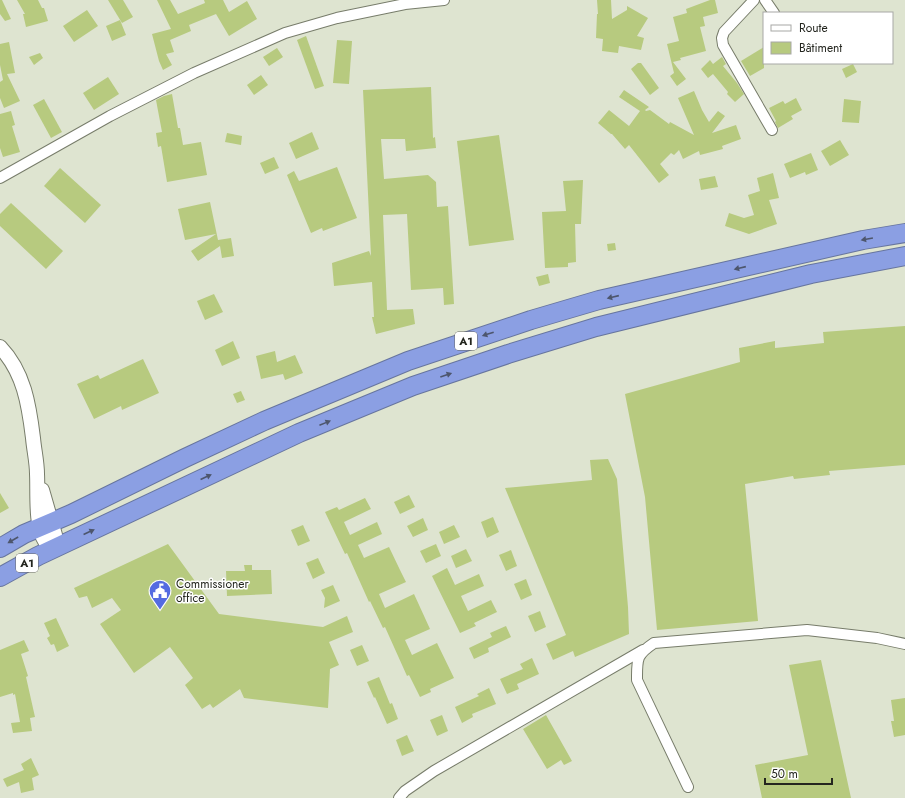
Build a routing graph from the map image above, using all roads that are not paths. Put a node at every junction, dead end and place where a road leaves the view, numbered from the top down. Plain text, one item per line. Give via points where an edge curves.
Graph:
1 (444, 0) edge
2 (754, 0) edge
3 (765, 0) edge
4 (773, 12) edge
5 (772, 130) dead end
6 (0, 178) edge
7 (905, 233) edge
8 (905, 256) edge
9 (0, 347) edge
10 (46, 525) junction
11 (0, 548) edge
12 (54, 549) junction
13 (0, 577) edge
14 (654, 643) junction
15 (905, 644) edge
16 (688, 787) dead end
17 (399, 798) edge

1 - 6 street via 405,4 337,18 285,34 194,73 117,112
2 - 5 street via 724,32 722,38 723,45
3 - 4 street
7 -> 10 highway, A1 via 863,240 599,300 463,342 408,361 264,421
12 -> 8 highway, A1 via 299,433 413,386 596,327 811,274
9 - 10 street via 22,381 28,401
10 -> 11 highway, A1
10 - 12 street via 55,535
12 - 13 highway, A1
14 - 15 street via 807,630
14 - 16 street via 642,651 637,661 637,680
14 - 17 street via 434,771

